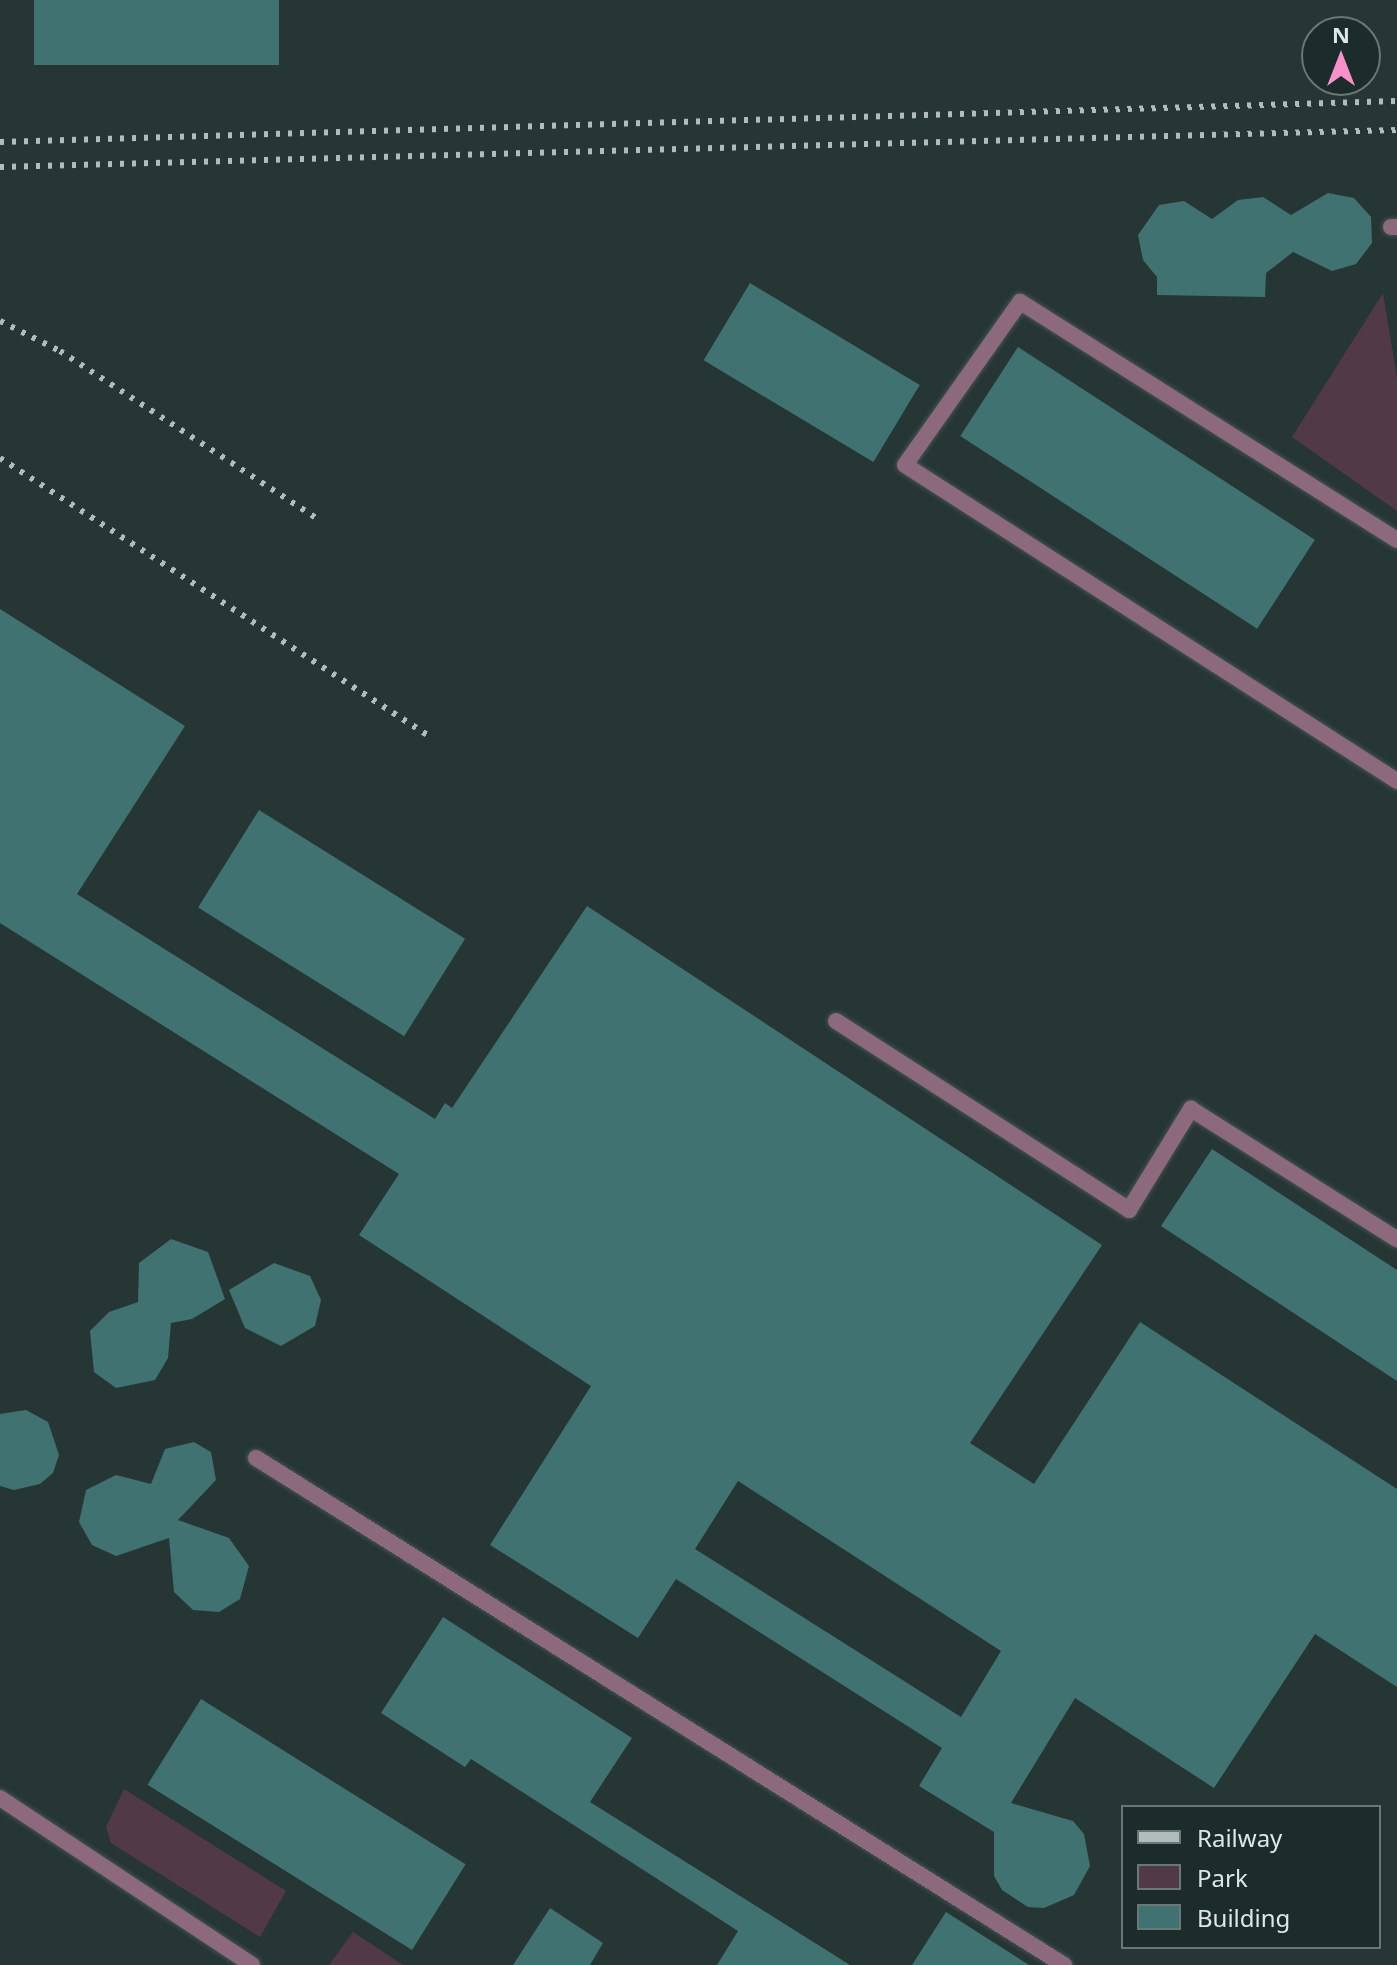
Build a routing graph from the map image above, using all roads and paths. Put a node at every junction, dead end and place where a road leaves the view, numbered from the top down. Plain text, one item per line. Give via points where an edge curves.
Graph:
1 (1397, 540) edge
2 (1397, 781) edge
3 (836, 1021) dead end
4 (1397, 1239) edge
5 (256, 1458) dead end
6 (0, 1798) edge
7 (252, 1965) edge
8 (1064, 1965) edge

1 - 2 lane via 1020,302 905,465
3 - 4 lane via 1129,1210 1191,1109
5 - 8 lane
6 - 7 lane

